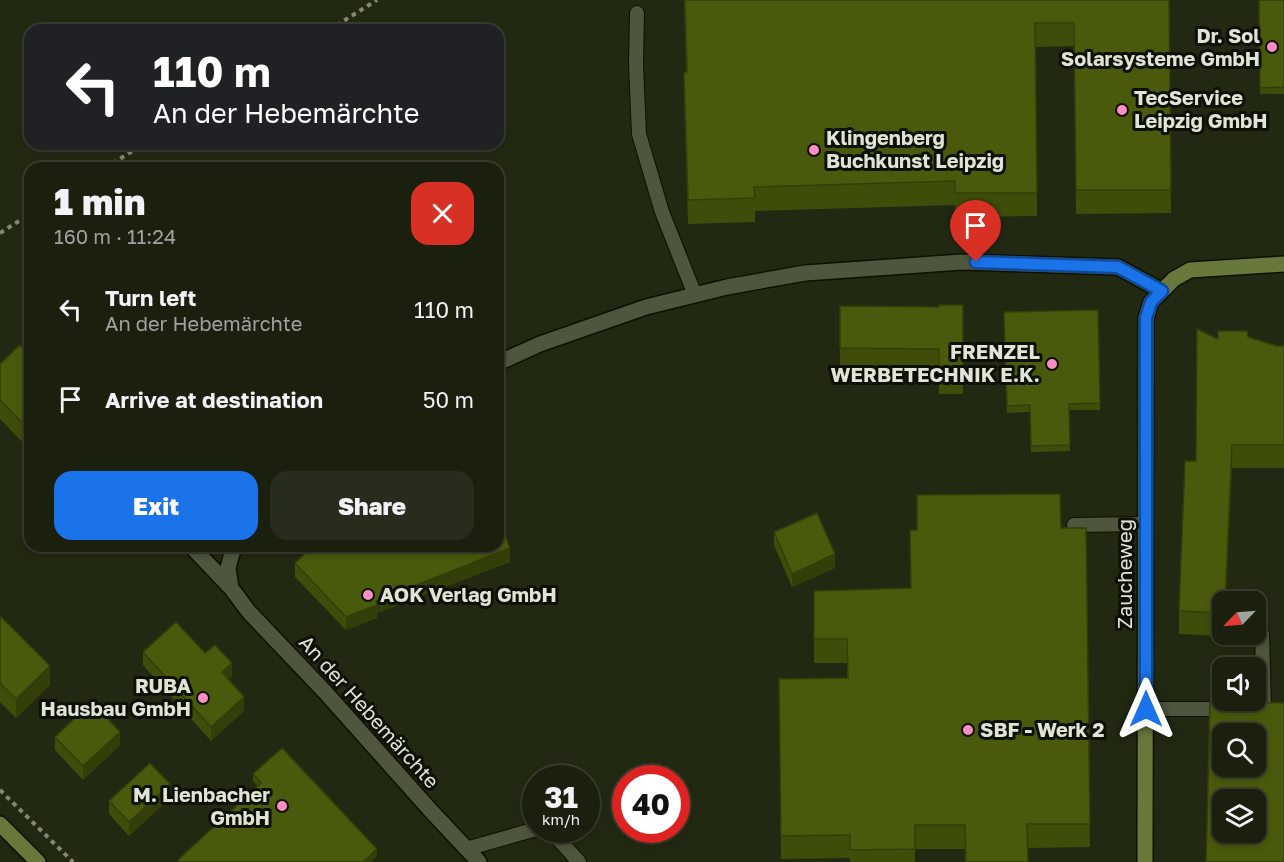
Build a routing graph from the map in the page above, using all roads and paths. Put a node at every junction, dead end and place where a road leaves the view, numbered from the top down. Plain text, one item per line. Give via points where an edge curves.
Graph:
1 (377, 0) edge
2 (637, 13) dead end
3 (339, 24) edge
4 (134, 150) edge
5 (115, 162) edge
6 (24, 218) edge
7 (0, 233) edge
8 (1284, 264) edge
9 (1162, 291) junction
10 (696, 295) junction
11 (504, 360) edge
12 (1146, 524) junction
13 (1074, 525) edge
14 (197, 552) edge
15 (233, 552) edge
16 (231, 588) junction
17 (1262, 645) edge
18 (1146, 709) junction
19 (0, 790) edge
20 (0, 824) edge
21 (522, 833) edge
22 (562, 843) edge
23 (466, 849) junction
24 (38, 862) edge
25 (73, 862) edge
26 (479, 862) edge
27 (579, 862) edge
28 (1145, 862) edge

1 - 3 path
2 - 10 lane via 639,134 662,212
4 - 5 path
6 - 7 path
8 - 9 street via 1190,270
9 - 10 street via 1118,267 962,262 805,273
9 - 12 street, Zaucheweg via 1151,302 1146,318
10 - 11 street via 646,307
12 - 13 lane
12 - 18 street, Zaucheweg
14 - 16 street, An der Hebemärchte
15 - 16 street via 228,568
16 - 23 street, An der Hebemärchte
17 - 18 lane via 1264,708
18 - 28 street, Zaucheweg
19 - 25 path
20 - 24 street
21 - 23 lane
22 - 27 lane
23 - 26 street, An der Hebemärchte

